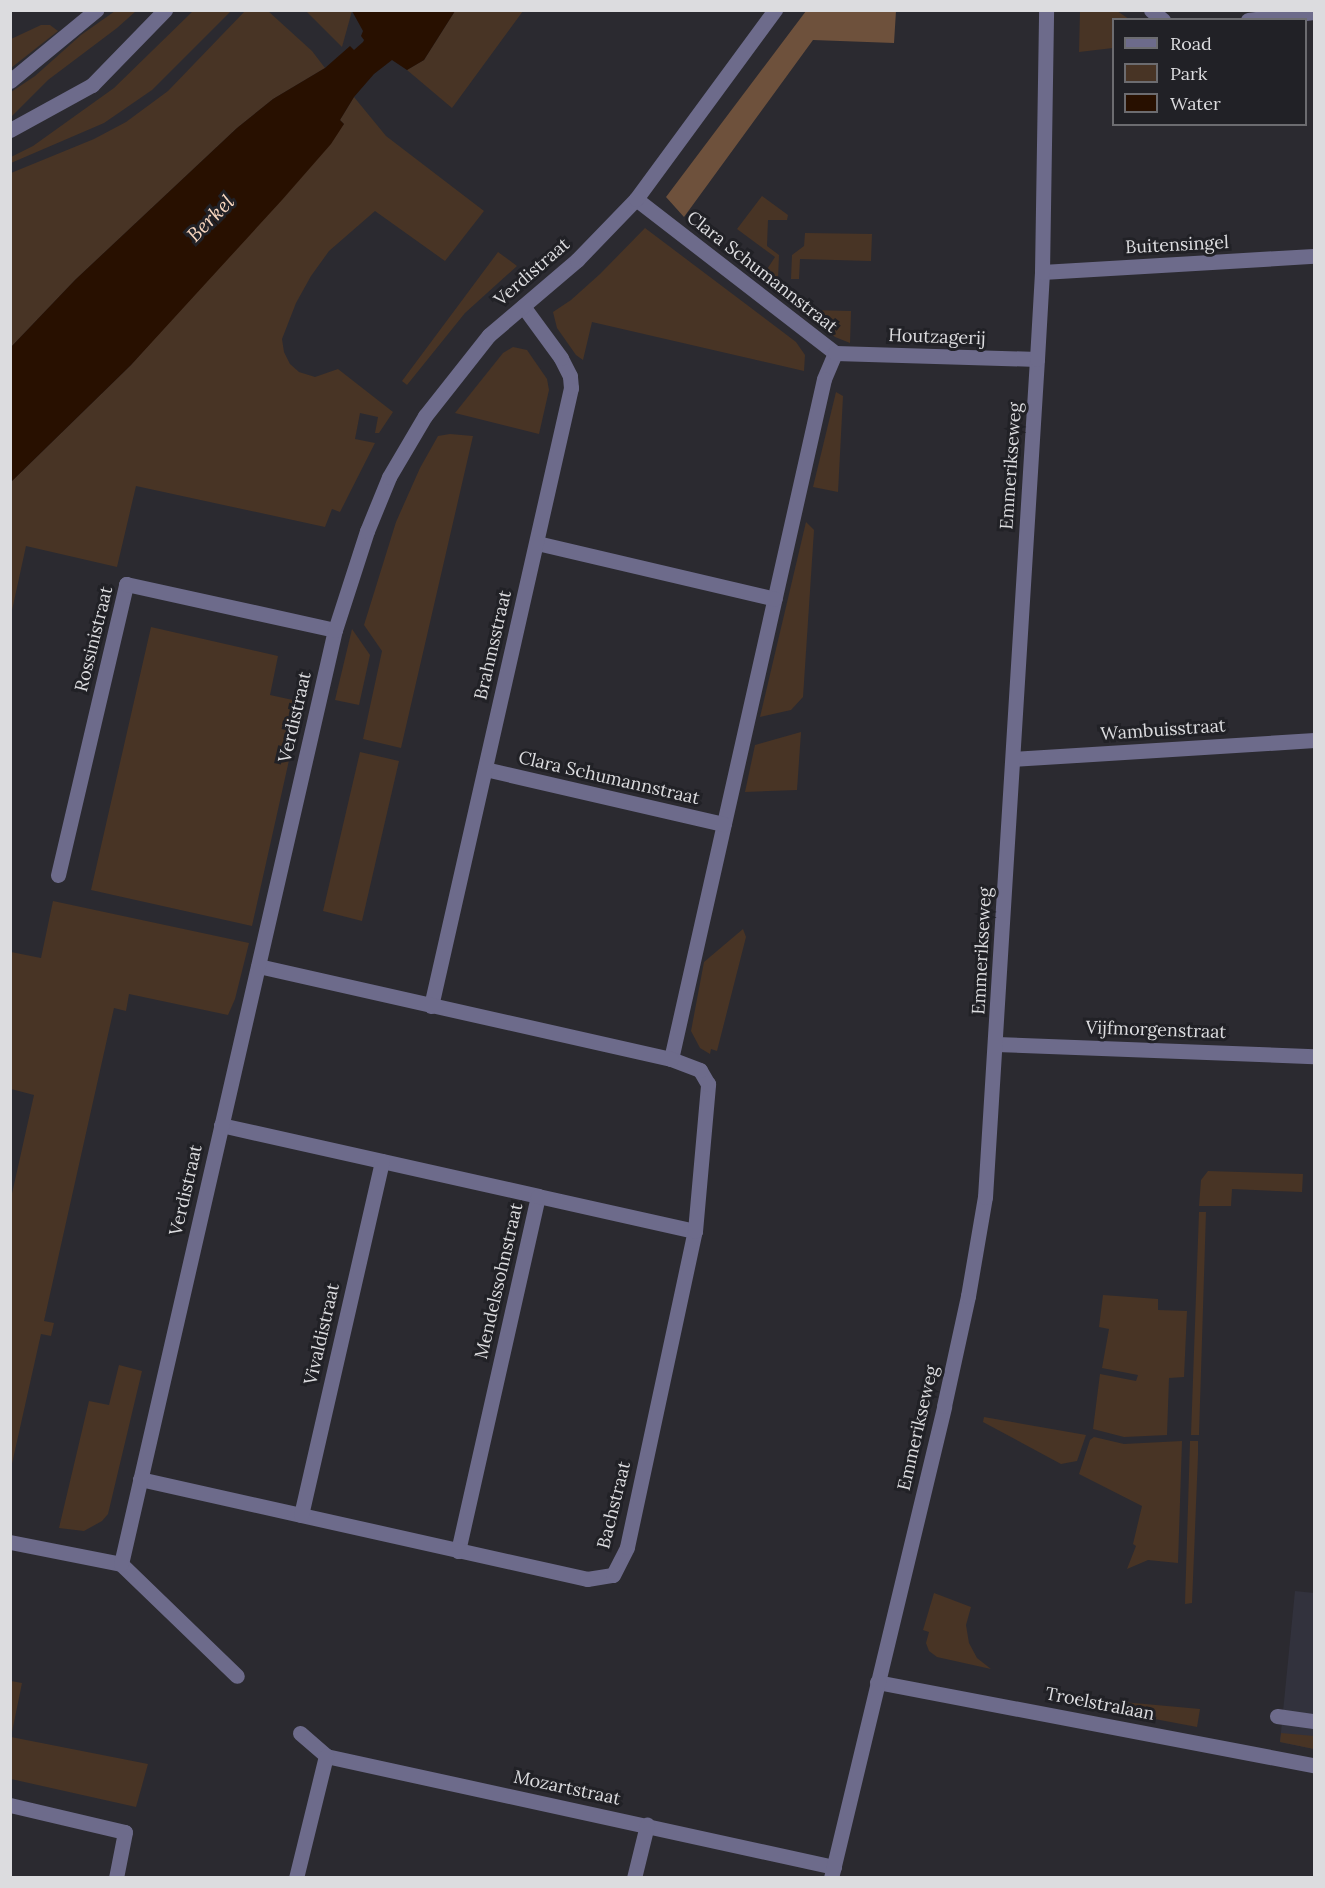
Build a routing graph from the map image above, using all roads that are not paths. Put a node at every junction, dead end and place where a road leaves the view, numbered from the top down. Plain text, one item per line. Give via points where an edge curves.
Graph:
1 (96, 10) edge
2 (165, 10) edge
3 (775, 10) edge
4 (1046, 10) edge
5 (1314, 12) edge
6 (1264, 18) edge
7 (10, 81) edge
8 (10, 130) edge
9 (636, 199) junction
10 (1314, 256) edge
11 (1042, 272) junction
12 (523, 306) junction
13 (835, 353) junction
14 (1037, 359) junction
15 (537, 543) junction
16 (775, 599) junction
17 (334, 630) junction
18 (1314, 740) edge
19 (1013, 759) junction
20 (485, 769) junction
21 (724, 824) junction
22 (58, 875) dead end
23 (258, 966) junction
24 (431, 1006) junction
25 (996, 1044) junction
26 (1314, 1056) edge
27 (671, 1059) junction
28 (221, 1125) junction
29 (382, 1161) junction
30 (538, 1196) junction
31 (695, 1231) junction
32 (140, 1479) junction
33 (301, 1515) junction
34 (10, 1542) edge
35 (458, 1551) junction
36 (121, 1564) junction
37 (237, 1676) dead end
38 (877, 1682) junction
39 (1277, 1716) dead end
40 (1314, 1721) edge
41 (300, 1733) dead end
42 (326, 1756) junction
43 (1314, 1765) edge
44 (10, 1805) edge
45 (647, 1825) junction
46 (832, 1872) edge
47 (116, 1878) edge
48 (296, 1878) edge
49 (634, 1878) edge

1 - 7 street
2 - 8 street via 92,85
3 - 9 street, Verdistraat
4 - 11 street, Emmerikseweg
5 - 6 street
9 - 12 street, Verdistraat via 577,260
9 - 13 street, Clara Schumannstraat
10 - 11 street, Buitensingel
11 - 14 street, Emmerikseweg
12 - 15 street, Brahmsstraat via 561,358 570,382
12 - 17 street, Verdistraat via 489,335 424,416 389,477
13 - 14 street, Houtzagerij
13 - 16 street, Clara Schumannstraat via 824,380
14 - 19 street, Emmerikseweg
15 - 16 street
15 - 20 street, Brahmsstraat
16 - 21 street, Clara Schumannstraat
17 - 22 street, Rossinistraat via 126,584
17 - 23 street, Verdistraat
18 - 19 street, Wambuisstraat
19 - 25 street, Emmerikseweg
20 - 21 street, Clara Schumannstraat
20 - 24 street, Brahmsstraat
21 - 27 street, Clara Schumannstraat
23 - 24 street
23 - 28 street, Verdistraat
24 - 27 street
25 - 26 street, Vijfmorgenstraat
25 - 38 street, Emmerikseweg via 985,1197 968,1296
27 - 31 street, Bachstraat via 700,1070 708,1084
28 - 29 street, Mendelssohnstraat
28 - 32 street, Verdistraat
29 - 30 street, Mendelssohnstraat
29 - 33 street, Vivaldistraat
30 - 31 street
30 - 35 street, Mendelssohnstraat
31 - 35 street, Bachstraat via 627,1547 613,1575 587,1580
32 - 33 street, Bachstraat
32 - 36 street, Verdistraat
33 - 35 street, Bachstraat
34 - 36 street
36 - 37 street
38 - 43 street, Troelstralaan
38 - 46 street, Emmerikseweg
39 - 40 street
41 - 42 street, Mozartstraat
42 - 45 street, Mozartstraat
42 - 48 street
44 - 47 street via 124,1832
45 - 46 street, Mozartstraat
45 - 49 street

